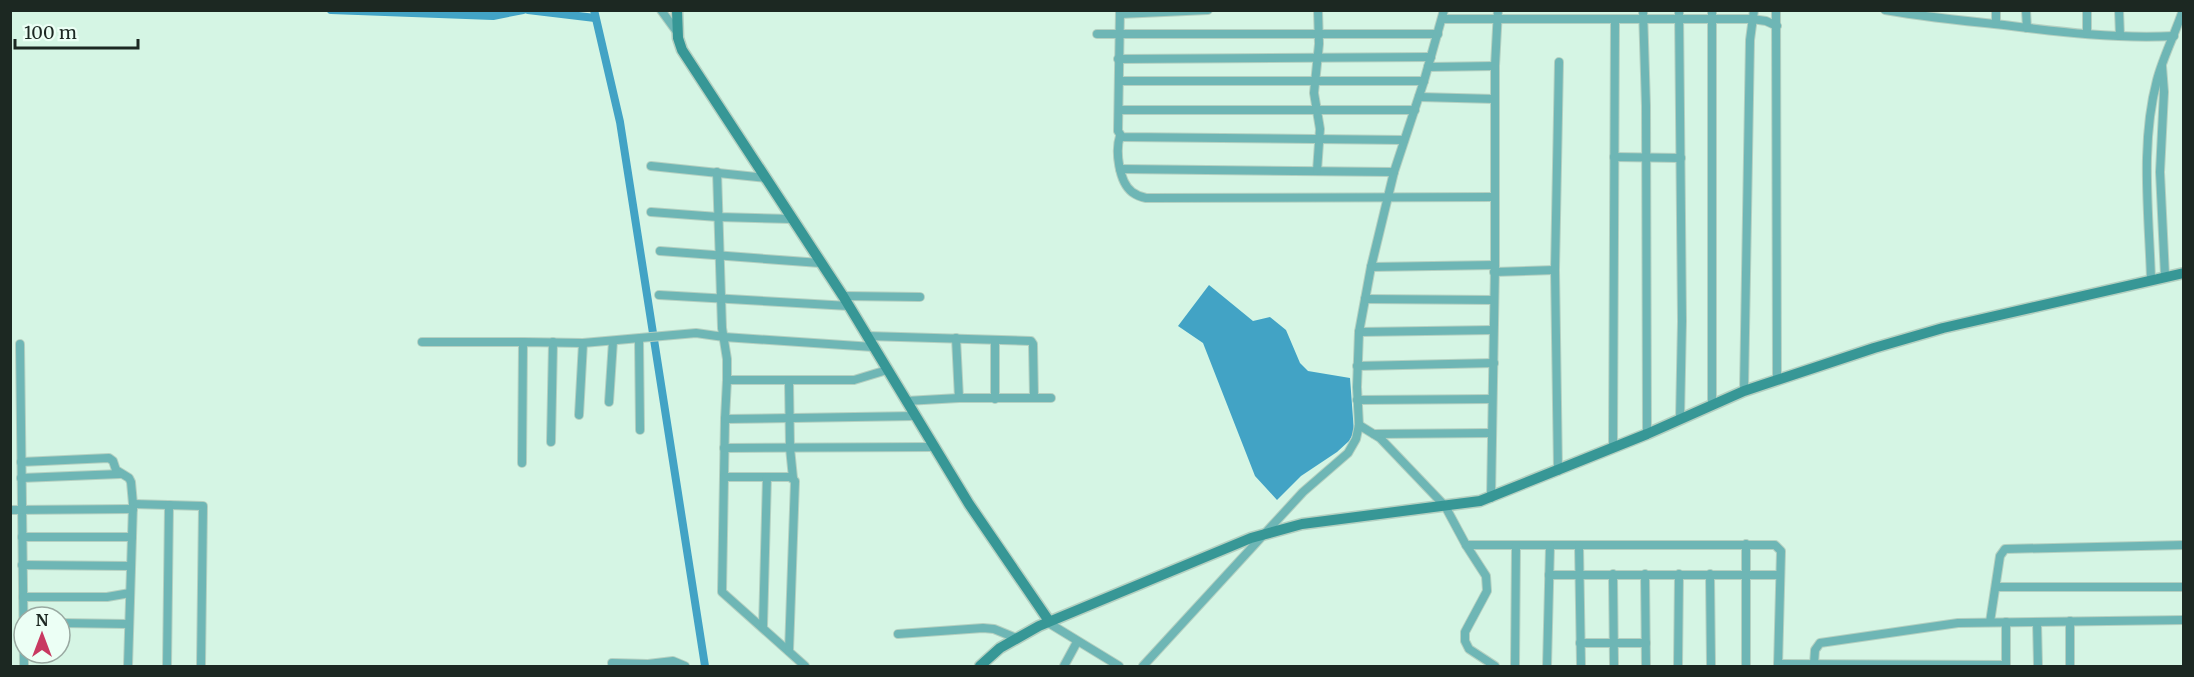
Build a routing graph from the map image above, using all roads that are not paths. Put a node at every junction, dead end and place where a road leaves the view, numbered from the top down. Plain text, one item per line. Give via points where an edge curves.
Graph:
1 (661, 10) edge
2 (677, 10) edge
3 (1208, 10) edge
4 (1318, 10) edge
5 (1643, 10) edge
6 (1679, 10) edge
7 (1776, 10) edge
8 (1885, 10) edge
9 (1965, 10) edge
10 (1996, 10) edge
11 (2026, 10) edge
12 (2087, 10) edge
13 (2119, 10) edge
14 (2183, 10) edge
15 (1120, 12) edge
16 (1443, 15) edge
17 (1498, 15) edge
18 (1712, 15) edge
19 (1753, 15) edge
20 (1615, 19) junction
21 (1643, 20) junction
22 (1680, 20) junction
23 (1965, 22) junction
24 (1996, 24) junction
25 (1777, 26) junction
26 (2027, 28) junction
27 (677, 32) junction
28 (1097, 34) dead end
29 (1121, 34) junction
30 (1319, 34) junction
31 (1438, 34) junction
32 (2087, 34) junction
33 (2120, 36) junction
34 (2174, 36) junction
35 (1318, 57) junction
36 (1431, 57) junction
37 (1118, 59) junction
38 (1559, 62) dead end
39 (1495, 66) junction
40 (2162, 66) junction
41 (1428, 67) junction
42 (1119, 81) junction
43 (1315, 81) junction
44 (1424, 81) junction
45 (1419, 97) junction
46 (1495, 99) junction
47 (1119, 110) junction
48 (1316, 110) junction
49 (1415, 110) junction
50 (1120, 136) junction
51 (1320, 139) junction
52 (1404, 140) junction
53 (1614, 157) junction
54 (1646, 158) junction
55 (1681, 158) junction
56 (651, 166) dead end
57 (1120, 169) junction
58 (1317, 171) junction
59 (717, 172) junction
60 (1394, 172) junction
61 (766, 178) junction
62 (1495, 197) junction
63 (1387, 199) junction
64 (651, 212) dead end
65 (718, 217) junction
66 (792, 219) junction
67 (660, 251) dead end
68 (719, 256) junction
69 (820, 263) junction
70 (1371, 267) junction
71 (1495, 268) junction
72 (1555, 270) junction
73 (2184, 273) edge
74 (2165, 276) junction
75 (2151, 279) junction
76 (659, 295) dead end
77 (920, 297) dead end
78 (1365, 299) junction
79 (721, 300) junction
80 (1494, 300) junction
81 (846, 301) junction
82 (1493, 330) junction
83 (1359, 332) junction
84 (867, 336) junction
85 (724, 337) junction
86 (956, 338) junction
87 (639, 339) junction
88 (613, 341) junction
89 (995, 341) junction
90 (422, 342) dead end
91 (523, 342) junction
92 (553, 342) junction
93 (583, 343) junction
94 (20, 344) dead end
95 (873, 347) junction
96 (1494, 363) junction
97 (1357, 366) junction
98 (887, 370) junction
99 (728, 380) junction
100 (1777, 380) junction
101 (789, 381) junction
102 (1744, 391) junction
103 (959, 398) junction
104 (1034, 398) junction
105 (1051, 398) dead end
106 (995, 399) junction
107 (1492, 399) junction
108 (1357, 400) junction
109 (906, 401) junction
110 (609, 402) dead end
111 (1712, 405) junction
112 (579, 415) dead end
113 (916, 416) junction
114 (789, 418) junction
115 (724, 419) junction
116 (1680, 419) junction
117 (1359, 425) junction
118 (640, 430) dead end
119 (1492, 433) junction
120 (1374, 434) junction
121 (1647, 434) junction
122 (551, 442) dead end
123 (934, 447) junction
124 (724, 448) junction
125 (790, 448) junction
126 (1613, 448) junction
127 (21, 462) junction
128 (522, 463) dead end
129 (1558, 471) junction
130 (120, 474) junction
131 (724, 477) junction
132 (766, 477) junction
133 (21, 478) junction
134 (793, 478) junction
135 (1491, 498) junction
136 (169, 505) junction
137 (133, 506) junction
138 (1445, 506) junction
139 (10, 510) edge
140 (22, 510) junction
141 (1267, 533) junction
142 (22, 537) junction
143 (132, 537) junction
144 (1746, 544) junction
145 (1466, 545) junction
146 (1579, 545) junction
147 (2184, 545) edge
148 (1516, 546) junction
149 (1550, 546) junction
150 (22, 565) junction
151 (131, 566) junction
152 (1579, 574) junction
153 (1613, 574) junction
154 (1645, 574) junction
155 (1679, 574) junction
156 (1710, 574) junction
157 (1746, 574) junction
158 (1550, 575) junction
159 (1780, 575) junction
160 (1996, 587) junction
161 (2184, 587) edge
162 (130, 593) junction
163 (23, 597) junction
164 (23, 605) edge
165 (2184, 620) edge
166 (2070, 621) junction
167 (1048, 622) junction
168 (1990, 622) junction
169 (2006, 622) junction
170 (2037, 622) junction
171 (72, 623) edge
172 (129, 624) junction
173 (763, 627) junction
174 (898, 634) dead end
175 (1016, 638) junction
176 (1077, 642) junction
177 (1580, 643) junction
178 (1614, 643) junction
179 (1646, 643) junction
180 (789, 651) junction
181 (612, 663) dead end
182 (1814, 664) junction
183 (648, 665) edge
184 (1778, 665) edge
185 (1828, 665) edge
186 (128, 666) edge
187 (167, 666) edge
188 (201, 666) edge
189 (685, 666) edge
190 (805, 666) edge
191 (980, 666) edge
192 (1064, 666) edge
193 (1119, 666) edge
194 (1143, 666) edge
195 (1495, 666) edge
196 (1515, 666) edge
197 (1546, 666) edge
198 (1581, 666) edge
199 (1614, 666) edge
200 (1646, 666) edge
201 (1678, 666) edge
202 (1712, 666) edge
203 (1746, 666) edge
204 (2006, 666) edge
205 (2038, 666) edge
206 (2070, 666) edge

1 - 27 street
2 - 27 street
3 - 15 street
4 - 30 street
5 - 21 street
6 - 22 street
7 - 25 street
8 - 23 street
9 - 23 street
10 - 24 street
11 - 26 street
12 - 32 street
13 - 33 street
14 - 34 street
15 - 29 street
16 - 17 street
16 - 31 street
17 - 20 street
17 - 39 street
18 - 19 street
18 - 22 street
18 - 111 street
19 - 25 street
19 - 102 street
20 - 21 street
20 - 53 street
21 - 22 street
21 - 54 street
22 - 55 street
23 - 24 street
24 - 26 street
25 - 100 street
26 - 32 street
27 - 61 street via 682,50
28 - 29 street
29 - 30 street
29 - 37 street
30 - 31 street
30 - 35 street
31 - 36 street
32 - 33 street
33 - 34 street
34 - 40 street
35 - 36 street
35 - 37 street
35 - 43 street
36 - 41 street
37 - 42 street
38 - 72 street
39 - 41 street
39 - 46 street
40 - 74 street via 2160,172
40 - 75 street via 2148,137
41 - 44 street
42 - 43 street
42 - 47 street
43 - 44 street
43 - 48 street
44 - 45 street
45 - 46 street
45 - 49 street
46 - 62 street
47 - 48 street
47 - 50 street
48 - 49 street
48 - 51 street
49 - 52 street
50 - 51 street
50 - 57 street via 1116,154
51 - 52 street
51 - 58 street
52 - 60 street
53 - 54 street
53 - 126 street
54 - 55 street
54 - 121 street
55 - 116 street
56 - 59 street
57 - 58 street
57 - 63 street via 1132,193 1146,198
58 - 60 street
59 - 61 street
59 - 65 street
60 - 63 street
61 - 66 street
62 - 63 street
62 - 71 street
63 - 70 street
64 - 65 street
65 - 66 street
65 - 68 street
66 - 69 street
67 - 68 street
68 - 69 street
68 - 79 street
69 - 81 street
70 - 71 street
70 - 78 street
71 - 72 street
71 - 80 street
72 - 129 street
73 - 74 street
74 - 75 street
75 - 100 street via 1906,338
76 - 79 street
77 - 81 street
78 - 80 street
78 - 83 street
79 - 81 street
79 - 85 street
80 - 82 street
81 - 84 street
82 - 83 street
82 - 96 street
83 - 97 street
84 - 86 street
84 - 95 street
85 - 87 street via 696,333
85 - 95 street
85 - 99 street
86 - 89 street
86 - 103 street
87 - 88 street
87 - 118 street
88 - 93 street
88 - 110 street
89 - 104 street via 1033,343
89 - 106 street
90 - 91 street
91 - 92 street
91 - 128 street
92 - 93 street
92 - 122 street
93 - 112 street
94 - 127 street
95 - 98 street
96 - 97 street
96 - 107 street
97 - 108 street
98 - 101 street via 854,380
98 - 109 street
99 - 101 street
99 - 115 street
100 - 102 street
101 - 114 street
102 - 111 street
103 - 106 street
103 - 109 street
104 - 105 street
104 - 106 street
107 - 108 street
107 - 119 street
108 - 117 street
109 - 113 street
111 - 116 street
113 - 114 street
113 - 123 street
114 - 115 street
114 - 125 street
115 - 124 street
116 - 121 street
117 - 120 street
117 - 141 street via 1348,453 1310,485
119 - 120 street
119 - 135 street
120 - 138 street
121 - 126 street
123 - 125 street
123 - 167 street
124 - 125 street
124 - 131 street
125 - 134 street
126 - 129 street
127 - 130 street via 109,458
127 - 133 street
129 - 135 street
130 - 133 street
130 - 137 street via 131,482
131 - 132 street
131 - 173 street via 722,592
132 - 134 street
132 - 173 street
133 - 140 street
134 - 180 street via 796,484
135 - 138 street
136 - 137 street
136 - 187 street
136 - 188 street via 203,506
137 - 140 street
137 - 143 street
138 - 141 street via 1302,524
138 - 145 street
139 - 140 street
140 - 142 street
141 - 167 street
141 - 194 street
142 - 143 street
142 - 150 street
143 - 151 street
144 - 146 street
144 - 157 street
144 - 159 street via 1768,543 1778,547
145 - 148 street
145 - 195 street via 1488,586 1465,632 1465,641 1469,649
146 - 149 street
146 - 152 street
147 - 160 street via 2008,548 2000,556
148 - 149 street
148 - 196 street
149 - 158 street
150 - 151 street
150 - 163 street
151 - 162 street
152 - 153 street
152 - 158 street
152 - 177 street
153 - 154 street
153 - 178 street
154 - 155 street
154 - 179 street
155 - 156 street
155 - 201 street
156 - 157 street
156 - 202 street
157 - 159 street
157 - 203 street
158 - 197 street
159 - 184 street
160 - 161 street
160 - 168 street
162 - 163 street via 107,597
162 - 172 street
163 - 164 street
165 - 166 street
166 - 170 street
166 - 206 street
167 - 175 street
167 - 176 street
168 - 169 street
168 - 182 street via 1829,641 1817,646
169 - 170 street
169 - 204 street
170 - 205 street
171 - 172 street
172 - 186 street
173 - 180 street
174 - 175 street via 983,628
175 - 191 street
176 - 192 street
176 - 193 street
177 - 178 street
177 - 198 street
178 - 179 street
178 - 199 street
179 - 200 street
180 - 190 street
181 - 183 street
182 - 184 street
182 - 185 street
183 - 189 street via 673,661
185 - 204 street

